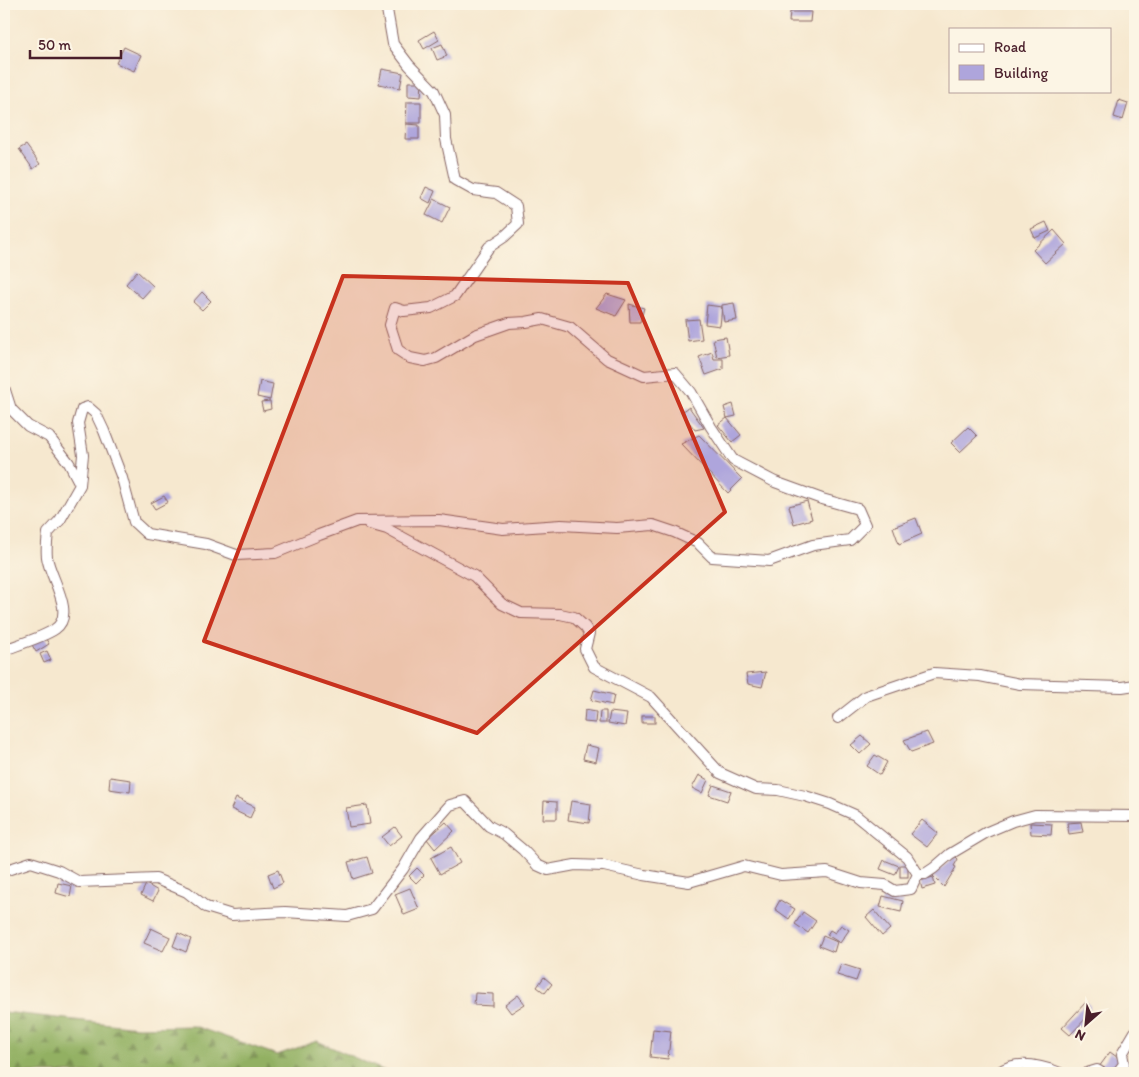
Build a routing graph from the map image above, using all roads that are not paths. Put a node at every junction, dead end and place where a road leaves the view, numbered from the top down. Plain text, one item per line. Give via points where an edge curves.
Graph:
1 (386, 4) edge
2 (4, 387) edge
3 (80, 485) junction
4 (357, 521) junction
5 (4, 650) edge
6 (1135, 685) edge
7 (838, 718) dead end
8 (1135, 816) edge
9 (4, 871) edge
10 (918, 874) junction
11 (1135, 1032) edge
12 (998, 1073) edge
13 (1060, 1073) edge
14 (1087, 1073) edge
15 (1102, 1073) edge
16 (1117, 1073) edge

1 - 4 street via 394,44 434,91 445,115 446,140 455,180 473,190 496,194 516,206 518,224 489,247 455,296 431,308 404,311 395,308 390,326 398,350 410,358 425,361 436,358 475,334 509,323 542,319 570,327 607,359 644,376 675,373 691,392 733,460 775,482 858,509 865,525 850,540 814,545 769,561 712,557 698,543 653,525 503,529 439,520
2 - 3 street via 11,409 28,426 49,438 69,462
3 - 4 street via 83,455 78,423 82,409 88,407 96,414 104,431 134,522 147,534 206,544 236,555 275,553
3 - 5 street via 60,520 48,533 46,558 57,582 64,616 62,623 55,630
4 - 10 street via 387,529 474,576 502,604 521,613 574,617 589,633 585,649 594,667 651,697 720,773 756,789 805,796 855,815 907,857
6 - 7 street via 1020,684 980,676 934,673 866,696
8 - 10 street via 1035,815 987,832 950,854 925,874
9 - 10 street via 31,862 59,871 78,882 156,879 187,892 206,907 232,915 285,912 348,916 372,909 403,869 421,838 450,805 465,801 489,826 504,834 537,865 548,870 604,866 689,882 744,866 780,875 827,872 861,883 885,885 895,891 911,888
11 - 16 street via 1122,1054 1124,1064
12 - 13 street via 1007,1066 1036,1064
14 - 15 street via 1097,1070

